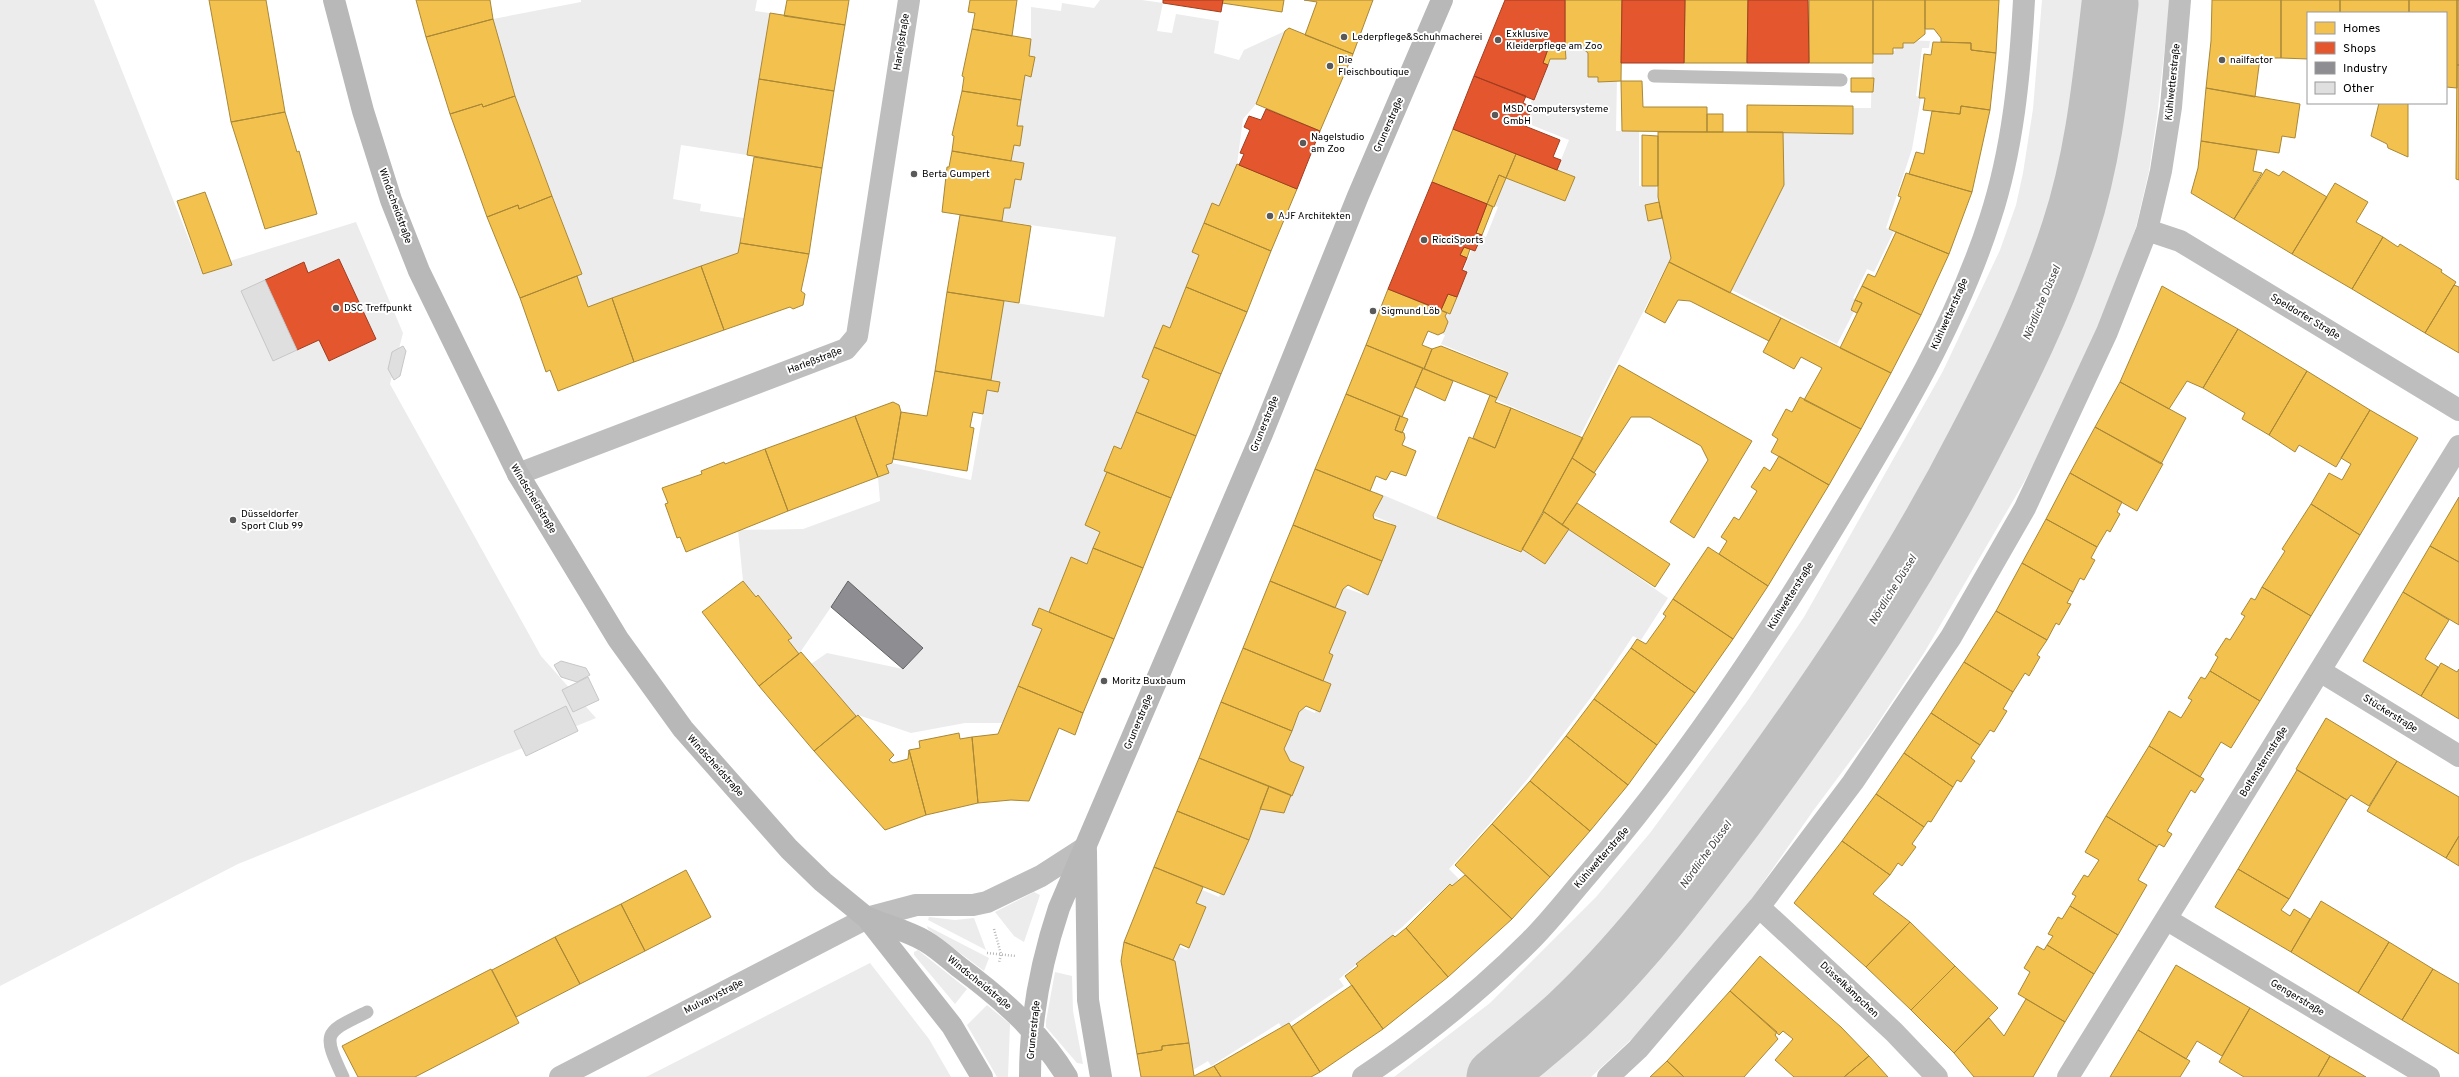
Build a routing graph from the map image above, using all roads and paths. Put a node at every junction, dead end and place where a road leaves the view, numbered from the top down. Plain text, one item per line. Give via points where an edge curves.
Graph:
1 (334, 0) edge
2 (909, 0) edge
3 (1442, 0) edge
4 (2024, 0) edge
5 (2180, 0) edge
6 (1654, 76) dead end
7 (1841, 80) dead end
8 (2147, 230) junction
9 (2459, 410) edge
10 (2459, 446) edge
11 (518, 474) junction
12 (2320, 671) junction
13 (2459, 756) edge
14 (1086, 847) junction
15 (1759, 907) junction
16 (867, 918) junction
17 (2166, 919) junction
18 (1001, 954) dead end
19 (1022, 957) dead end
20 (367, 1012) dead end
21 (1033, 1031) junction
22 (344, 1077) edge
23 (560, 1077) edge
24 (982, 1077) edge
25 (1030, 1077) edge
26 (1067, 1077) edge
27 (1101, 1077) edge
28 (1363, 1077) edge
29 (1608, 1077) edge
30 (1937, 1077) edge
31 (2068, 1077) edge
32 (2429, 1077) edge

1 - 11 main road, Windscheidstraße via 363,111 391,200 419,271
2 - 11 street, Harleßstraße via 857,336 846,349
3 - 14 main road, Grunerstraße via 1358,196 1262,434
4 - 28 street, Kühlwetterstraße via 2011,124 1990,219 1928,363 1824,544 1782,612 1688,749 1633,822 1556,912 1531,940 1454,1011
5 - 8 street, Kühlwetterstraße via 2171,107 2161,171
6 - 7 lane
8 - 9 street, Speldorfer Straße via 2180,241
8 - 15 street, Kühlwetterstraße via 2107,332 2069,417 2025,508 1952,637 1853,782
10 - 12 street, Boltensternstraße
11 - 16 main road, Windscheidstraße via 618,639 682,729 789,849 822,882
12 - 13 street, Stückerstraße
12 - 17 street, Boltensternstraße
14 - 16 street via 1041,876 987,902 973,905 916,905
14 - 21 main road, Grunerstraße via 1050,937
14 - 27 main road, Grunerstraße via 1088,1000
15 - 29 street, Kühlwetterstraße via 1638,1049
15 - 30 street, Düsselkämpchen via 1894,1032
16 - 21 main road, Windscheidstraße via 925,941 1006,1003
16 - 23 street, Mulvanystraße
16 - 24 main road, Windscheidstraße via 952,1026
17 - 31 street, Boltensternstraße
17 - 32 street, Gengerstraße
18 - 19 path
20 - 22 lane via 336,1028 329,1037 330,1049
21 - 25 main road, Grunerstraße
21 - 26 main road, Windscheidstraße via 1057,1060

